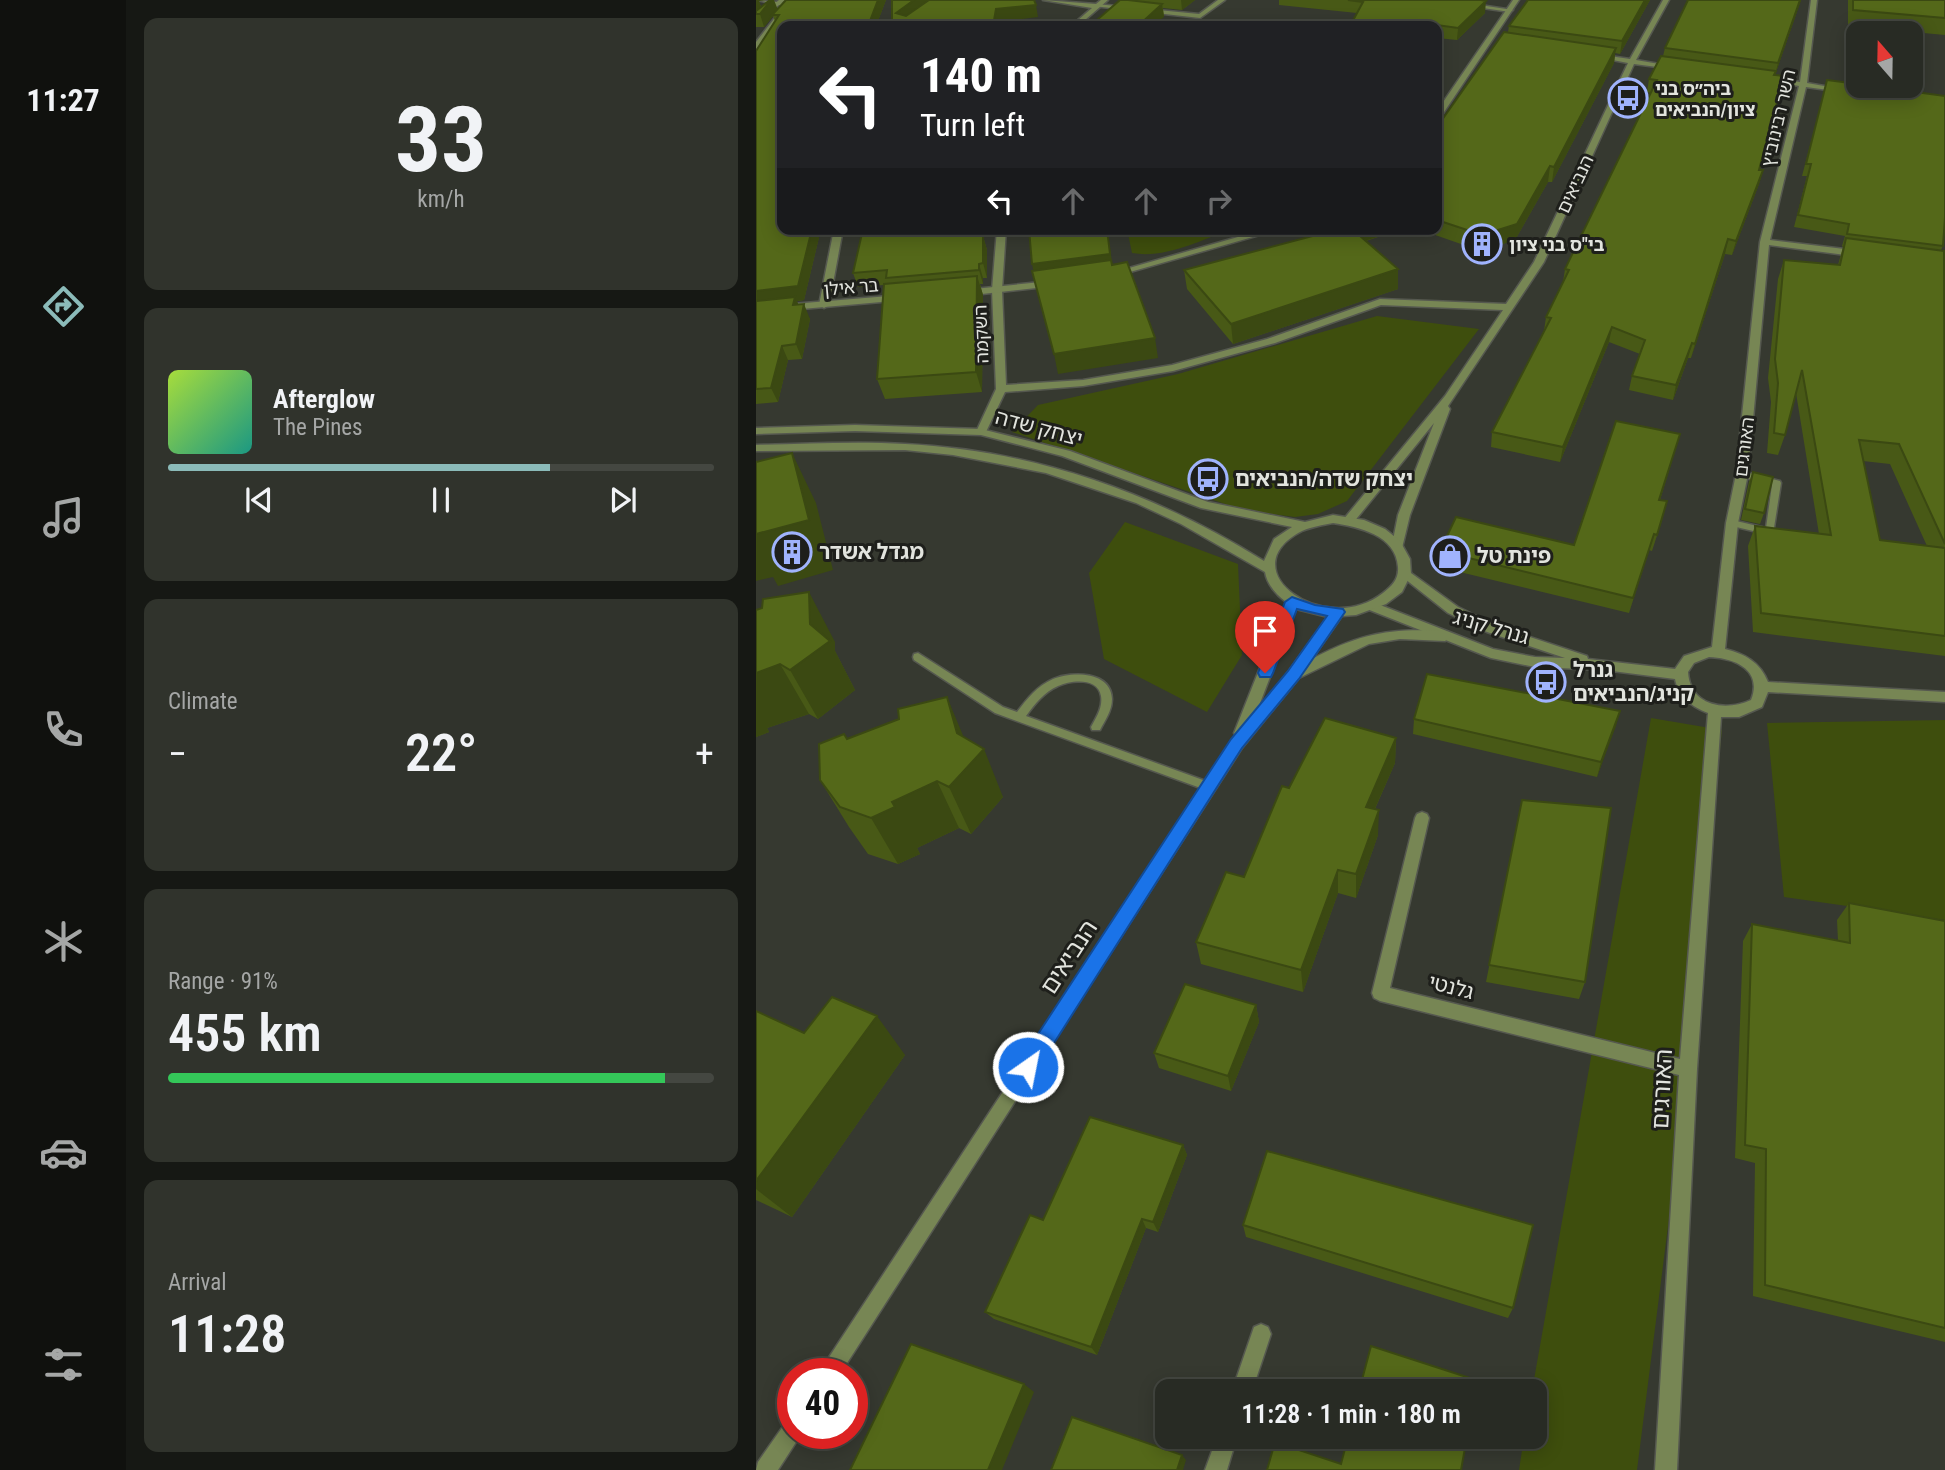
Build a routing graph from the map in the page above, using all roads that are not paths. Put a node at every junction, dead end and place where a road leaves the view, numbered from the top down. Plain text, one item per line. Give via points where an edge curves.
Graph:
1 (797, 0) edge
2 (1046, 0) edge
3 (1105, 0) edge
4 (1222, 0) edge
5 (1431, 0) edge
6 (1516, 0) edge
7 (1667, 0) edge
8 (1814, 0) edge
9 (776, 2) edge
10 (758, 5) edge
11 (1096, 6) junction
12 (1510, 10) junction
13 (757, 20) edge
14 (1080, 21) edge
15 (1490, 41) junction
16 (1503, 43) edge
17 (756, 47) edge
18 (1580, 54) edge
19 (1632, 61) junction
20 (1685, 68) edge
21 (1751, 77) edge
22 (1803, 84) junction
23 (1846, 89) edge
24 (1442, 109) edge
25 (838, 235) edge
26 (1002, 235) edge
27 (1255, 235) edge
28 (1765, 242) junction
29 (1876, 256) edge
30 (1105, 275) edge
31 (1065, 282) edge
32 (997, 290) junction
33 (957, 293) edge
34 (917, 297) edge
35 (824, 305) junction
36 (1509, 307) junction
37 (756, 310) edge
38 (1001, 389) junction
39 (1450, 398) junction
40 (756, 431) edge
41 (981, 432) junction
42 (756, 449) edge
43 (1742, 474) junction
44 (1349, 520) junction
45 (1732, 523) junction
46 (1302, 526) junction
47 (1398, 545) junction
48 (1268, 569) junction
49 (1404, 572) junction
50 (1292, 602) junction
51 (1371, 606) junction
52 (1338, 612) junction
53 (1445, 636) junction
54 (1718, 652) junction
55 (918, 657) dead end
56 (1604, 665) junction
57 (1294, 675) junction
58 (1679, 675) junction
59 (1763, 687) junction
60 (1945, 697) edge
61 (1715, 711) junction
62 (1018, 718) junction
63 (1096, 727) dead end
64 (1237, 744) junction
65 (1210, 787) junction
66 (1422, 818) dead end
67 (1688, 1069) junction
68 (1261, 1334) dead end
69 (838, 1358) edge
70 (1246, 1379) edge
71 (780, 1449) edge
72 (1223, 1449) edge
73 (766, 1470) edge
74 (1216, 1470) edge
75 (1666, 1470) edge

1 - 9 street
2 - 11 street
3 - 11 street
4 - 11 street via 1200,16
5 - 12 street
6 - 12 street
7 - 19 street, הנביאים
8 - 22 street, השר רבינוביץ
9 - 10 street
9 - 13 lane
9 - 17 street
11 - 14 street
12 - 15 street
15 - 16 street
15 - 24 street
18 - 19 street
19 - 20 street
19 - 36 street, הנביאים via 1539,262
21 - 22 street
22 - 23 street
22 - 28 street, השר רבינוביץ
25 - 35 street
26 - 32 street, השקמה
27 - 30 street
28 - 29 street
28 - 43 street, האורגים
31 - 32 street
32 - 33 street
32 - 38 street, השקמה
34 - 35 street, בר אילן
35 - 37 street, בר אילן
36 - 38 street via 1380,302 1271,341 1173,368 1083,383
36 - 39 street, הנביאים
38 - 41 street, השקמה
39 - 44 street, הנביאים
39 - 47 street, הנביאים via 1404,515
40 - 41 street, יצחק שדה
41 - 46 street, יצחק שדה via 1066,453 1205,505
42 - 48 street, יצחק שדה via 906,447 1002,460 1109,488 1228,542
43 - 45 street, האורגים
43 - 45 lane via 1777,483 1770,532
44 - 46 street
44 - 47 street via 1377,528
45 - 54 street, האורגים
46 - 48 street via 1276,544
47 - 49 street
48 - 50 street via 1279,592
49 - 51 street via 1387,597
49 - 56 street, גנרל קניג via 1453,610 1492,629
50 - 52 street
50 - 64 street, הנביאים
51 - 52 street
51 - 53 street, גנרל קניג
52 - 57 street, הנביאים
53 - 56 street, גנרל קניג via 1491,653 1535,662
53 - 57 street via 1402,633 1359,640
54 - 58 street via 1691,657
54 - 59 street via 1749,663
55 - 62 lane
56 - 58 street, גנרל קניג
57 - 64 street, הנביאים
58 - 61 street via 1685,692
59 - 60 street
59 - 61 street via 1762,695 1749,708
61 - 67 street, האורגים
62 - 63 lane via 1044,689 1080,677 1100,683 1107,693 1108,710
62 - 65 lane
64 - 65 street, הנביאים
65 - 69 street, הנביאים
66 - 67 street, גלנטי via 1380,993
67 - 75 street, האורגים
68 - 70 street
71 - 73 street
72 - 74 street

